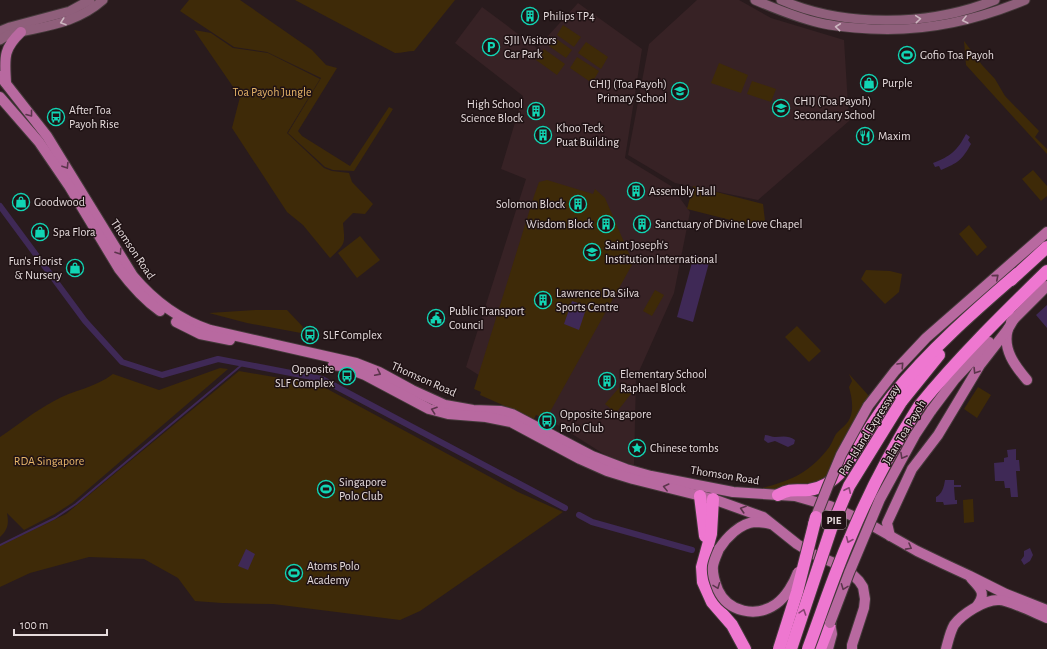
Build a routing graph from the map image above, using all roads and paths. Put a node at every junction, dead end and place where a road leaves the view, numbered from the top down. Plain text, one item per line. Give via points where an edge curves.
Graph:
1 (90, 0) edge
2 (103, 0) edge
3 (754, 0) edge
4 (781, 0) edge
5 (995, 0) edge
6 (1025, 0) edge
7 (0, 31) edge
8 (21, 32) junction
9 (0, 40) edge
10 (3, 80) edge
11 (0, 97) edge
12 (1047, 232) edge
13 (1047, 247) edge
14 (1047, 271) edge
15 (1017, 274) junction
16 (1047, 286) edge
17 (1015, 318) junction
18 (1008, 329) junction
19 (1028, 380) dead end
20 (778, 495) junction
21 (700, 496) junction
22 (713, 499) junction
23 (816, 517) junction
24 (771, 524) junction
25 (890, 536) junction
26 (713, 547) junction
27 (970, 576) junction
28 (977, 606) junction
29 (1024, 608) junction
30 (1047, 610) edge
31 (1047, 618) edge
32 (830, 623) junction
33 (745, 649) edge
34 (779, 649) edge
35 (791, 649) edge
36 (808, 649) edge
37 (820, 649) edge
38 (828, 649) edge
39 (852, 649) edge
40 (946, 649) edge
41 (953, 649) edge

1 - 7 main road via 70,11
2 -> 8 main road via 86,13 65,22
6 -> 3 main road via 967,20 906,30 826,25
4 -> 5 main road via 837,16 873,20 929,18 959,12
8 - 9 main road
8 - 10 main road via 12,41 5,56
10 -> 20 main road, Thomson Road via 47,136 133,276 159,302 190,322 210,330 356,363 445,405 512,414 592,456 626,469 733,492
21 -> 11 main road, Thomson Road via 607,471 511,422 433,411 341,366 294,356 269,346 207,337 187,329 146,300 127,280 39,142
23 -> 12 main road, bridge via 841,455 868,406 895,371 926,338
13 - 15 highway, Pan-Island Expressway / PIE
14 -> 36 highway, PIE, bridge via 971,346 919,406 890,454 853,530
15 - 20 highway via 971,313 925,359 877,417 836,479 823,486 808,490 787,490
35 -> 15 highway, Pan-Island Expressway / PIE, bridge via 831,529 846,493 888,422 932,364
16 - 17 main road, Jalan Toa Payoh
17 - 18 main road
17 -> 32 main road, Jalan Toa Payoh, bridge via 955,380 915,435 880,499
18 - 19 main road via 1006,340 1014,365
18 -> 25 main road via 980,365 938,435 912,469 886,523
20 - 25 main road, Thomson Road via 795,496 830,506
21 - 22 main road, Thomson Road
21 - 26 highway
24 -> 22 main road, Thomson Road via 757,514
22 - 26 highway
26 -> 23 main road, bridge via 713,567 720,594 739,610 762,611 777,604 797,576
23 - 34 highway, bridge
24 - 26 main road via 753,522 745,525
24 - 39 main road, Thomson Road via 813,554 846,568 859,580 865,599
25 -> 27 main road, Thomson Road
26 - 33 highway via 702,566 703,582 712,602 732,625
27 - 28 main road via 982,593
27 - 30 main road, Thomson Road
28 - 29 main road via 998,599
28 - 40 main road via 953,626
29 - 31 main road
29 - 41 main road via 990,607 974,613 957,631
32 - 37 highway
32 - 38 main road via 832,634

